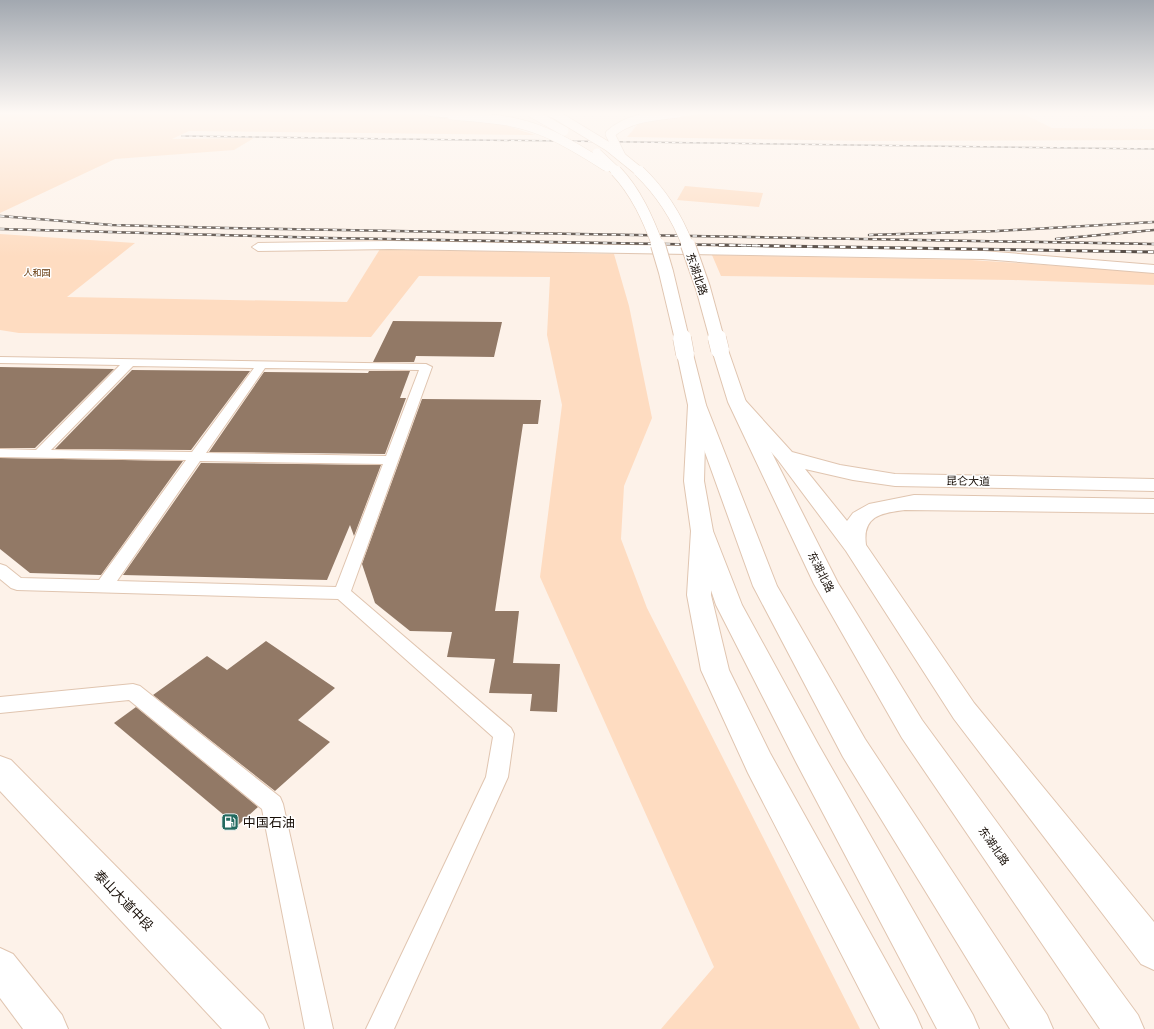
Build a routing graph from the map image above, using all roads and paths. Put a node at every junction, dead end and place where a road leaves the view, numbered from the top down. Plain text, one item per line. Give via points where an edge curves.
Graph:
1 (597, 161) edge
2 (605, 161) edge
3 (626, 161) edge
4 (616, 172) junction
5 (258, 247) dead end
6 (1154, 269) edge
7 (0, 360) edge
8 (130, 362) junction
9 (262, 364) junction
10 (738, 402) junction
11 (697, 405) junction
12 (0, 453) edge
13 (38, 454) junction
14 (785, 456) junction
15 (196, 457) junction
16 (392, 460) junction
17 (1154, 485) edge
18 (1154, 506) edge
19 (702, 531) junction
20 (854, 546) junction
21 (0, 570) edge
22 (105, 585) junction
23 (342, 593) junction
24 (0, 705) edge
25 (0, 770) edge
26 (1154, 952) edge
27 (0, 967) edge
28 (48, 1029) edge
29 (249, 1029) edge
30 (319, 1029) edge
31 (380, 1029) edge
32 (902, 1029) edge
33 (959, 1029) edge
34 (1033, 1029) edge
35 (1124, 1029) edge

1 - 4 main road, bridge
2 - 4 main road, bridge
3 - 10 main road, 东湖北路, bridge via 654,187 681,228
4 - 11 main road, bridge via 633,190 646,213 660,252
5 - 6 main road via 390,245 983,255
7 - 8 lane
8 - 9 lane
8 - 13 lane
9 - 15 lane
9 - 16 lane via 426,367
10 - 14 main road
10 - 35 main road, 东湖北路 via 826,584 912,729
11 - 19 main road via 694,481
11 - 34 main road via 766,586 854,748
12 - 13 lane
13 - 15 lane
14 - 17 main road, 昆仑大道 via 825,469 895,480
14 - 20 main road
15 - 16 lane
15 - 22 lane
16 - 23 lane
18 - 20 main road, 昆仑大道 via 894,504 875,509 859,519 853,532
19 - 32 main road via 698,595 715,670 759,763
19 - 33 main road via 729,605 807,753
20 - 26 main road via 964,711
21 - 22 lane via 17,584
22 - 23 lane
23 - 31 lane via 504,734 497,777
24 - 30 lane via 133,692 272,804
25 - 29 main road, 泰山大道中段
27 - 28 main road

